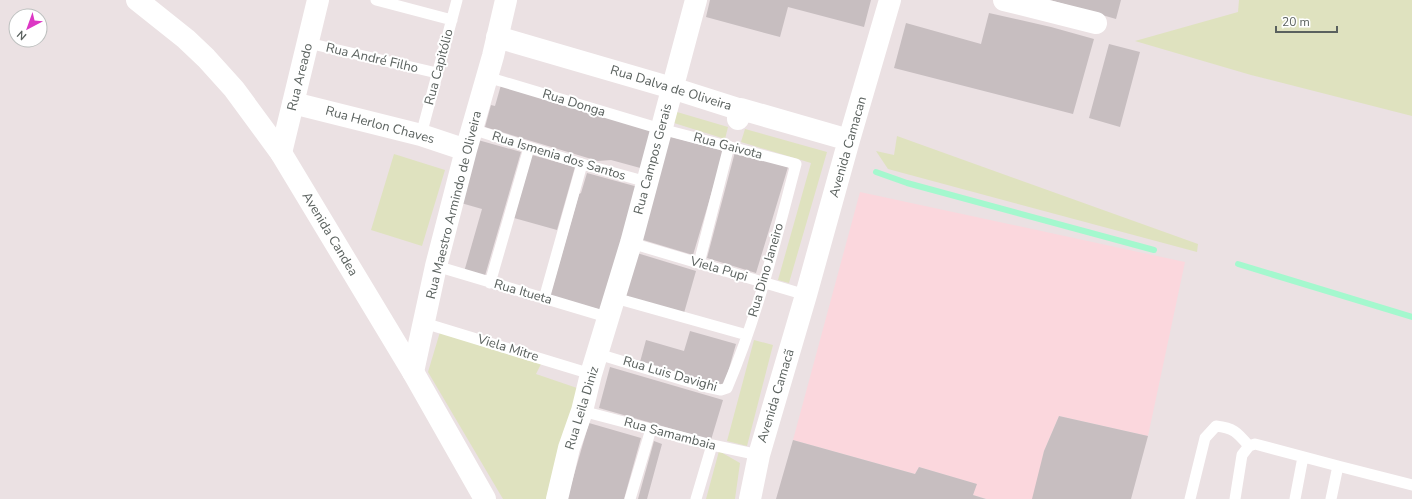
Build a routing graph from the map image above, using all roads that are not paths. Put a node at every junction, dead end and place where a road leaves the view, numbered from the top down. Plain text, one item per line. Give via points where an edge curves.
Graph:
1 (137, 0) edge
2 (318, 0) edge
3 (376, 0) edge
4 (458, 0) edge
5 (506, 0) edge
6 (696, 0) edge
7 (890, 0) edge
8 (1004, 0) edge
9 (452, 20) junction
10 (1096, 23) dead end
11 (498, 38) junction
12 (308, 43) junction
13 (437, 73) junction
14 (487, 77) junction
15 (672, 88) junction
16 (293, 103) junction
17 (472, 129) junction
18 (661, 129) junction
19 (421, 135) junction
20 (849, 140) junction
21 (729, 146) junction
22 (530, 148) junction
23 (466, 150) junction
24 (281, 153) junction
25 (582, 164) junction
26 (796, 164) joint
27 (647, 182) junction
28 (631, 243) junction
29 (699, 263) junction
30 (436, 266) junction
31 (764, 282) junction
32 (490, 283) junction
33 (806, 295) junction
34 (544, 299) junction
35 (612, 308) junction
36 (424, 323) junction
37 (747, 335) junction
38 (598, 354) junction
39 (413, 372) junction
40 (592, 374) junction
41 (733, 374) joint
42 (582, 411) junction
43 (651, 429) junction
44 (712, 445) junction
45 (1249, 446) junction
46 (759, 455) junction
47 (1303, 457) junction
48 (1338, 466) junction
49 (1412, 485) edge
50 (485, 499) edge
51 (557, 499) edge
52 (630, 499) edge
53 (696, 499) edge
54 (750, 499) edge
55 (1190, 499) edge
56 (1235, 499) edge
57 (1295, 499) edge
58 (1331, 499) edge

1 - 24 street, Avenida Candea via 206,58 234,89
2 - 12 street, Rua Areado
3 - 9 lane
4 - 9 lane, Rua Capitólio
5 - 11 street
6 - 15 street, Rua Campos Gerais
7 - 20 street, Avenida Camacan
8 - 10 street
9 - 13 lane, Rua Capitólio
11 - 14 street, Rua Maestro Armindo de Oliveira
11 - 15 street, Rua Dalva de Oliveira
12 - 13 lane, Rua André Filho
12 - 16 street, Rua Areado
13 - 19 lane, Rua Capitólio
14 - 17 street, Rua Maestro Armindo de Oliveira
14 - 18 lane, Rua Donga
15 - 18 street, Rua Campos Gerais
15 - 20 street, Rua Dalva de Oliveira via 738,108 738,119 741,109
16 - 19 street, Rua Herlon Chaves
16 - 24 street, Rua Areado
17 - 22 lane, Rua Ismenia dos Santos
17 - 23 street, Rua Maestro Armindo de Oliveira
18 - 21 lane, Rua Gaivota
18 - 27 street, Rua Campos Gerais
19 - 23 street, Rua Herlon Chaves
20 - 33 street, Avenida Camacan
21 - 26 lane, Rua Gaivota
21 - 29 lane
22 - 25 lane, Rua Ismenia dos Santos
22 - 32 lane
23 - 30 street, Rua Maestro Armindo de Oliveira
24 - 39 street, Avenida Candea
25 - 27 lane, Rua Ismenia dos Santos
25 - 34 lane
26 - 31 lane, Rua Dino Janeiro
27 - 28 street, Rua Campos Gerais
28 - 29 lane, Viela Pupi
28 - 35 street, Rua Campos Gerais
29 - 31 lane, Viela Pupi
30 - 32 lane, Rua Itueta
30 - 36 street, Rua Maestro Armindo de Oliveira
31 - 33 lane, Viela Pupi
31 - 37 lane, Rua Dino Janeiro
32 - 34 lane, Rua Itueta
33 - 46 street, Avenida Camacã
34 - 35 lane, Rua Itueta
35 - 37 lane, Rua Itueta
35 - 38 street, Rua Leila Diniz
36 - 39 street, Rua Maestro Armindo de Oliveira
36 - 40 lane, Viela Mitre
37 - 41 lane, Rua Dino Janeiro
38 - 40 street, Rua Leila Diniz
38 - 41 lane, Rua Luis Davighi via 721,390 727,388
39 - 50 street, Avenida Candea
40 - 42 street, Rua Leila Diniz
42 - 43 lane, Rua Samambaia
42 - 51 street, Rua Leila Diniz via 569,448
43 - 44 lane, Rua Samambaia
43 - 52 lane
44 - 46 lane, Rua Samambaia
44 - 53 lane
45 - 47 lane via 1255,444
45 - 55 lane via 1236,431 1216,426 1205,438
45 - 56 lane via 1242,455
46 - 54 street, Avenida Camacã
47 - 48 lane
47 - 57 lane
48 - 49 lane
48 - 58 lane

